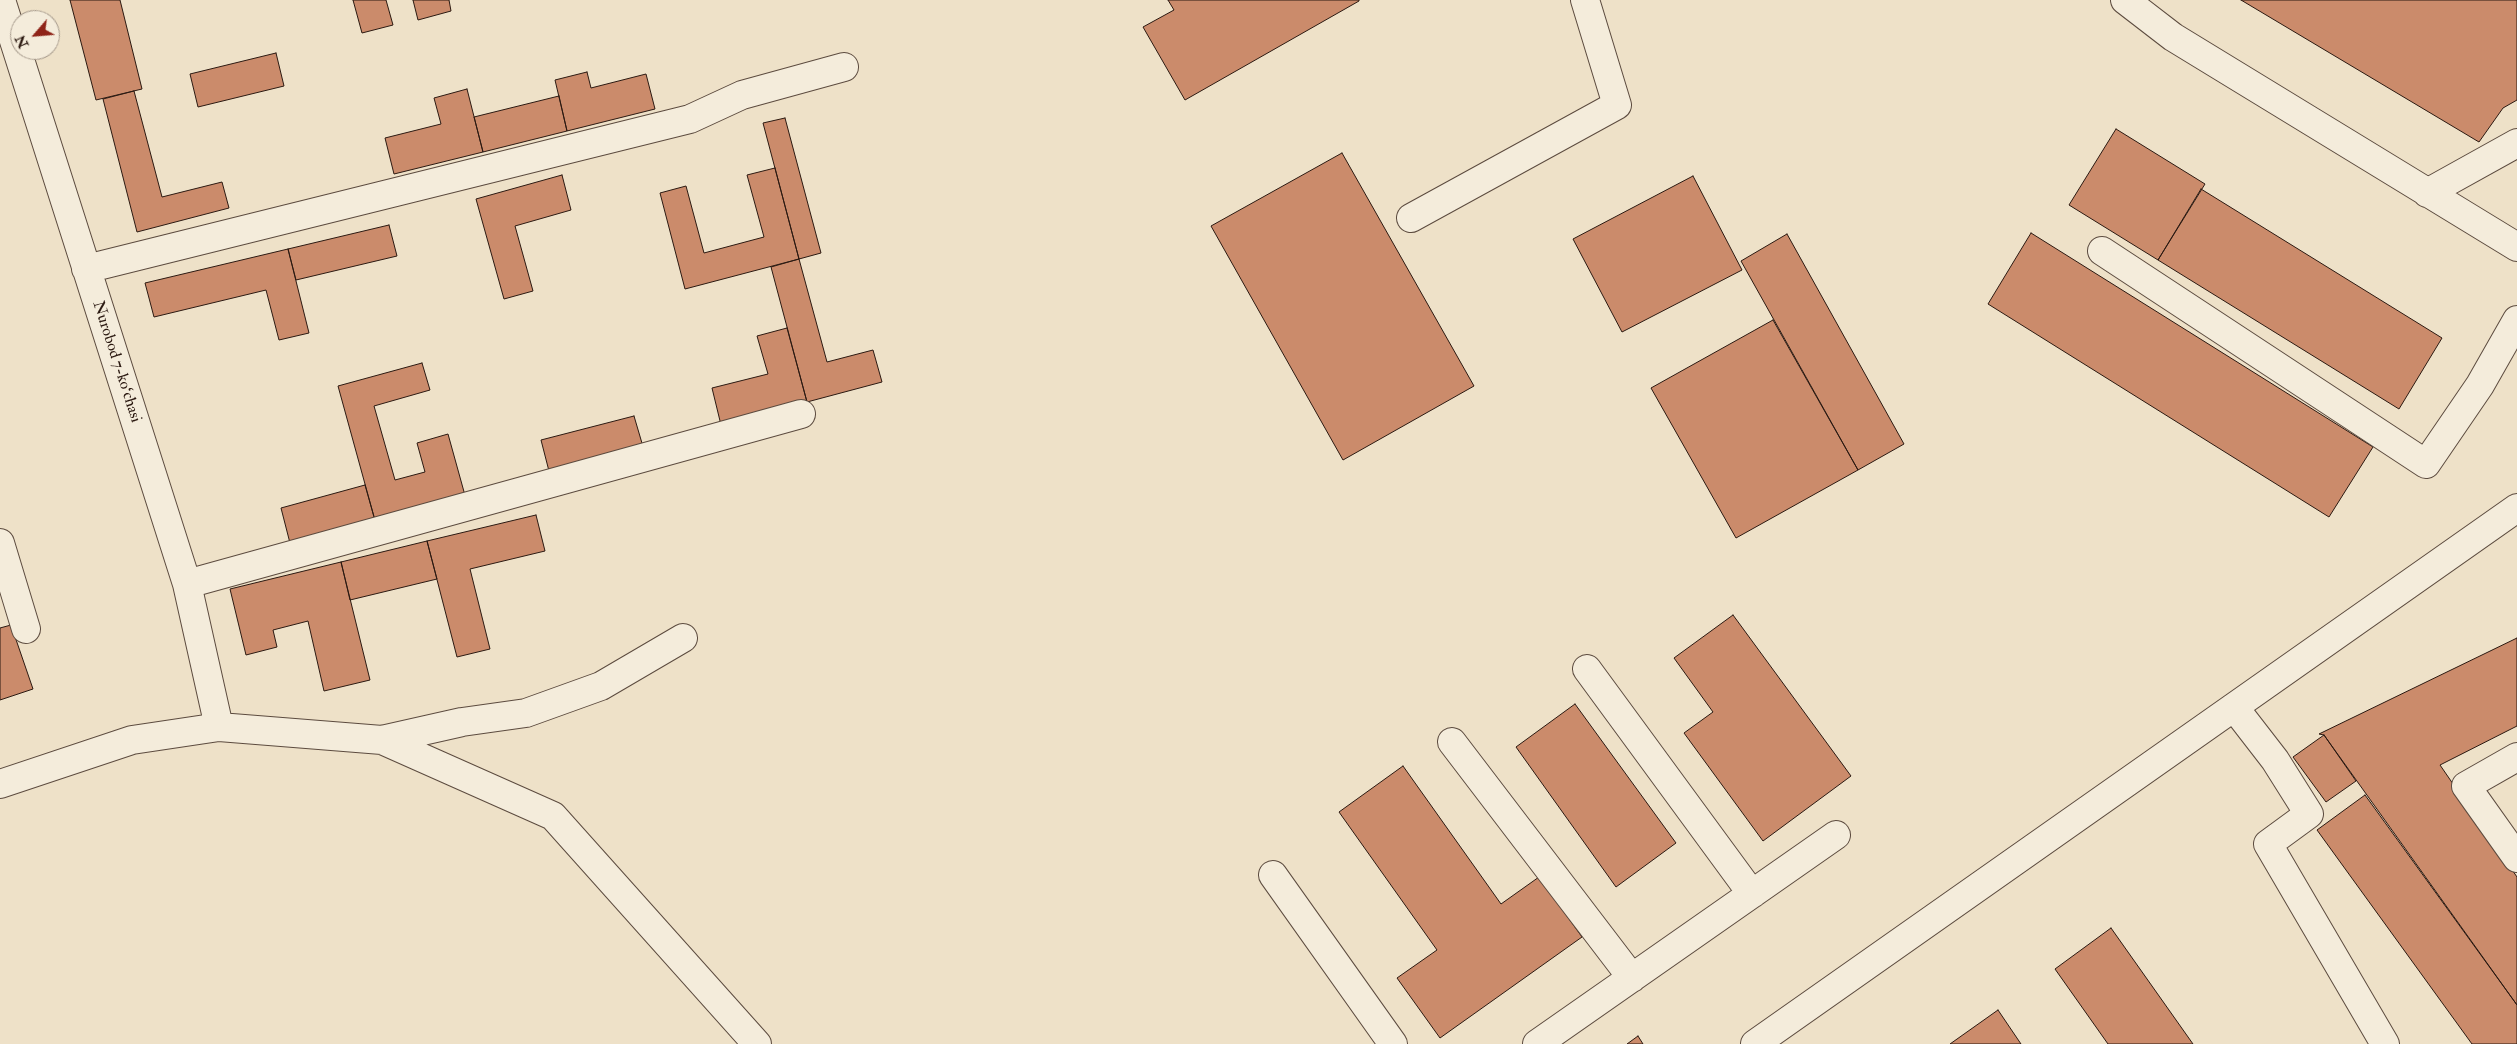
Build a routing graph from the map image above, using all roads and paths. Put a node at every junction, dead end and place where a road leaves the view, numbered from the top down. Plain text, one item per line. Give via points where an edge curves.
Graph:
1 (1, 0) edge
2 (1585, 0) edge
3 (2126, 0) edge
4 (844, 67) dead end
5 (2517, 143) edge
6 (2427, 193) junction
7 (1411, 218) dead end
8 (2517, 247) edge
9 (2102, 251) dead end
10 (86, 269) junction
11 (2517, 320) edge
12 (801, 414) dead end
13 (2517, 508) edge
14 (0, 543) edge
15 (187, 584) junction
16 (26, 629) dead end
17 (683, 638) dead end
18 (1587, 669) dead end
19 (2234, 707) junction
20 (219, 727) junction
21 (382, 740) junction
22 (1452, 742) dead end
23 (2517, 757) edge
24 (0, 784) edge
25 (1836, 835) dead end
26 (2517, 858) edge
27 (1273, 875) dead end
28 (1752, 894) junction
29 (1632, 978) junction
30 (757, 1044) edge
31 (1393, 1044) edge
32 (1537, 1044) edge
33 (1755, 1044) edge
34 (2385, 1044) edge

1 - 10 street, Nurobod 7-ko‘chasi
2 - 7 street via 1617,105
3 - 6 street via 2173,38
4 - 10 street via 742,95 690,119
5 - 6 street
6 - 8 street
9 - 11 street via 2426,464 2480,385
10 - 15 street, Nurobod 7-ko‘chasi
12 - 15 street
13 - 19 street
14 - 16 street
15 - 20 street, Nurobod 7-ko‘chasi
17 - 21 street via 601,686 526,713 462,722
18 - 28 street
19 - 33 street
19 - 34 street via 2275,760 2310,814 2268,844
20 - 21 street
20 - 24 street via 132,740
21 - 30 street via 553,816
22 - 29 street
23 - 26 street via 2466,786
25 - 28 street
27 - 31 street
28 - 29 street
29 - 32 street

